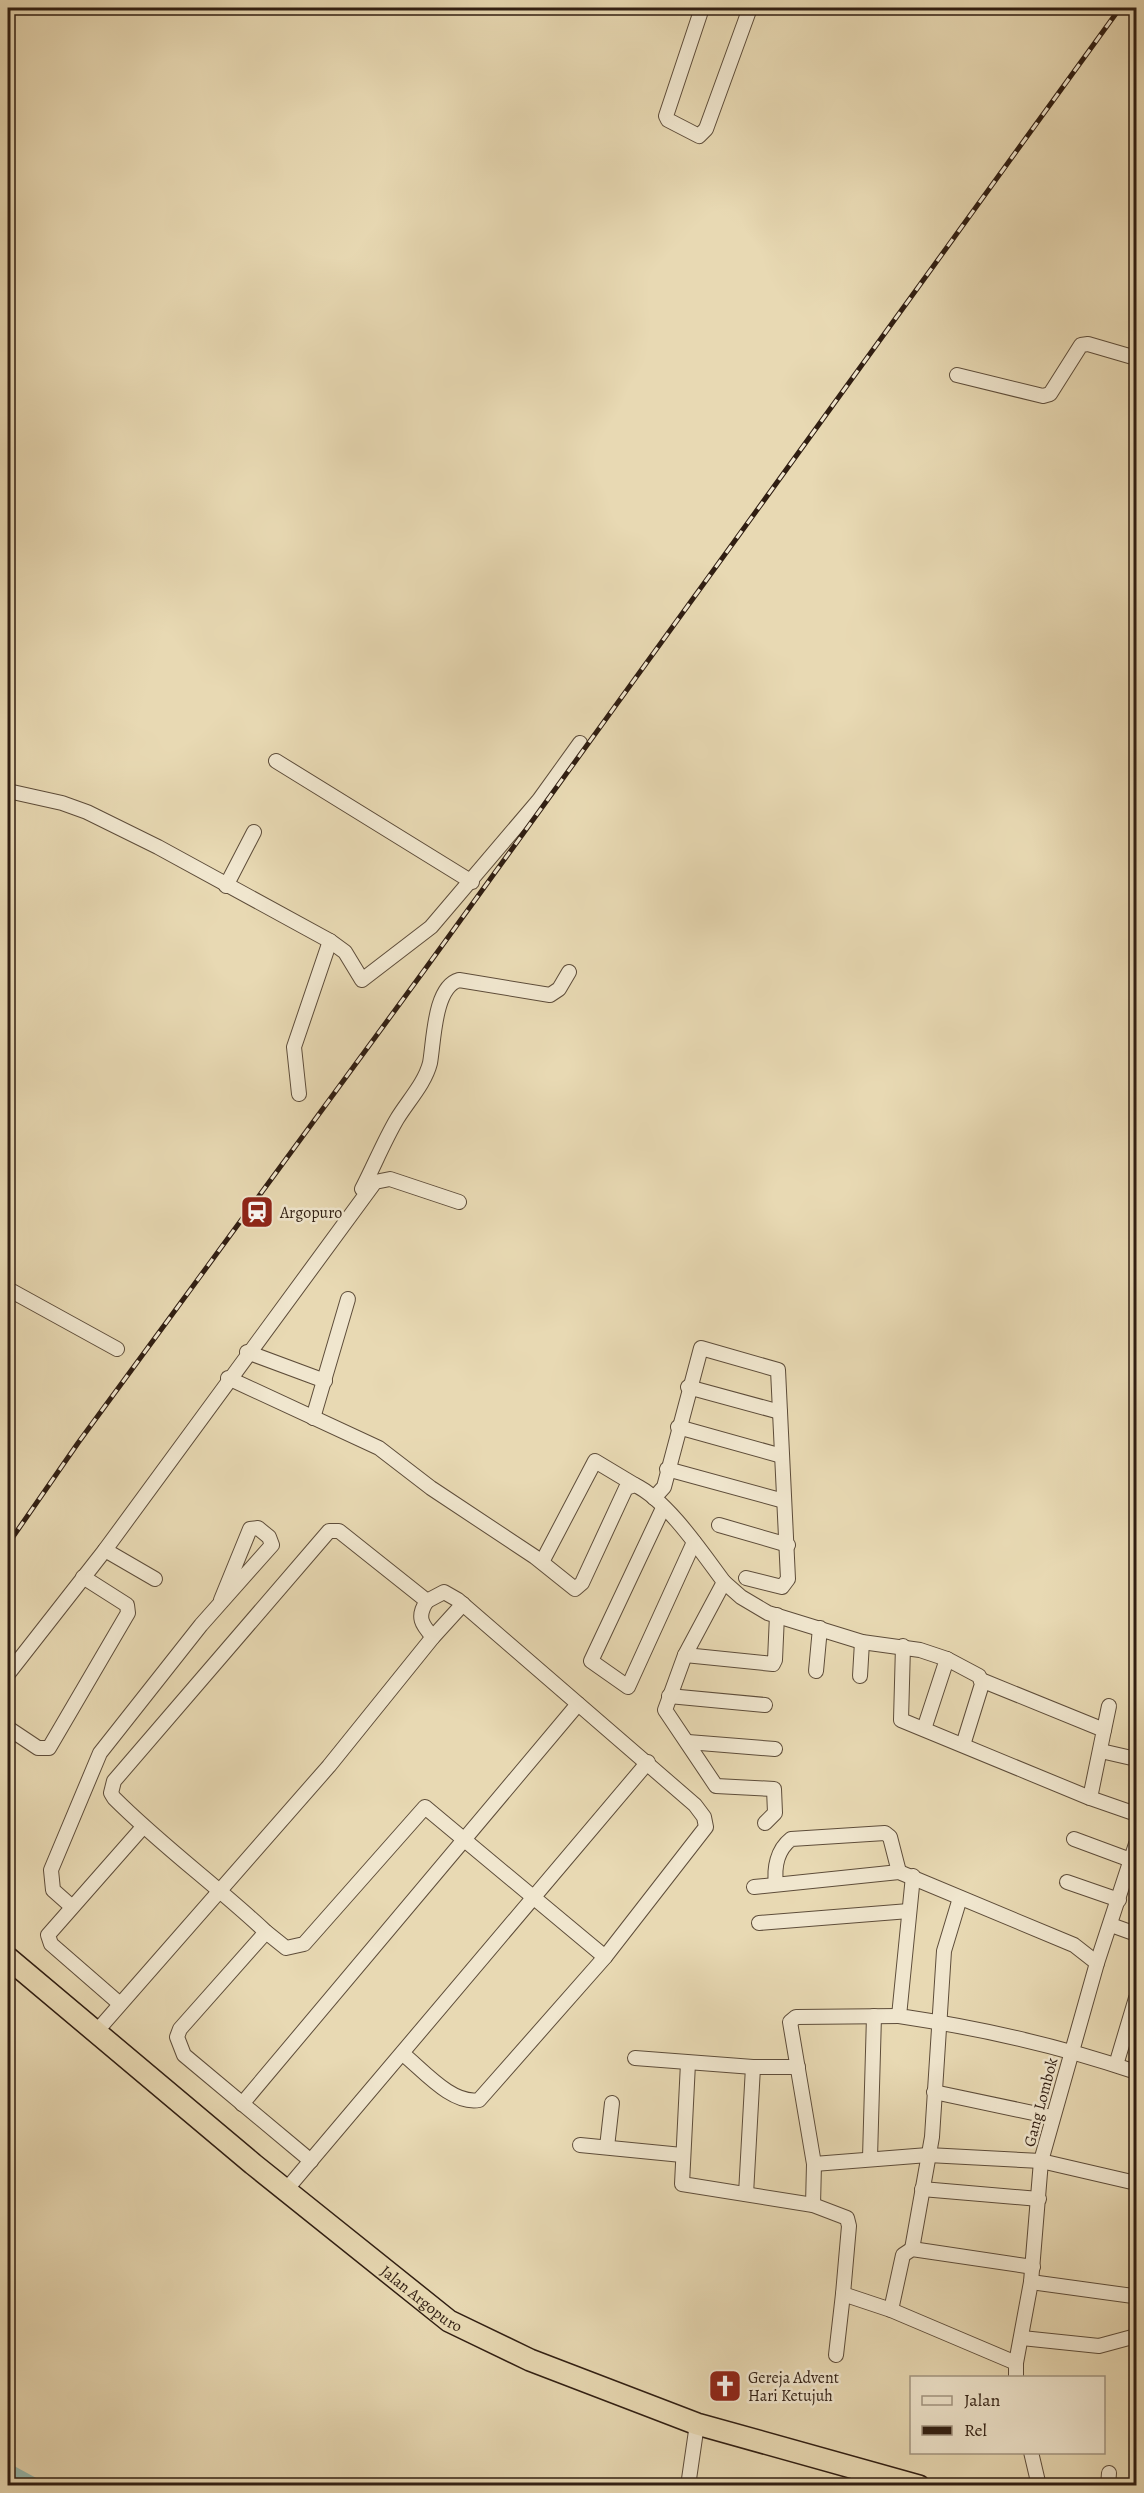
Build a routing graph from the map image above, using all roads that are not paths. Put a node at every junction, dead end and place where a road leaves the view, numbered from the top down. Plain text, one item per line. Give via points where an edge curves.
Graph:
1 (702, 8) edge
2 (750, 8) edge
3 (1137, 358) edge
4 (957, 375) dead end
5 (580, 743) dead end
6 (276, 761) dead end
7 (8, 791) edge
8 (254, 832) dead end
9 (472, 882) junction
10 (226, 886) junction
11 (330, 941) junction
12 (569, 972) dead end
13 (299, 1094) dead end
14 (459, 1202) dead end
15 (350, 1215) junction
16 (8, 1289) edge
17 (348, 1299) dead end
18 (117, 1349) dead end
19 (247, 1352) junction
20 (228, 1378) junction
21 (325, 1381) junction
22 (688, 1387) junction
23 (780, 1412) junction
24 (313, 1418) junction
25 (678, 1427) junction
26 (782, 1456) junction
27 (668, 1469) junction
28 (635, 1485) junction
29 (784, 1501) junction
30 (658, 1503) junction
31 (719, 1525) dead end
32 (694, 1542) junction
33 (788, 1545) junction
34 (105, 1550) junction
35 (542, 1562) junction
36 (83, 1577) junction
37 (746, 1578) dead end
38 (155, 1579) dead end
39 (724, 1582) junction
40 (221, 1600) junction
41 (427, 1601) junction
42 (463, 1604) junction
43 (777, 1615) junction
44 (820, 1628) junction
45 (433, 1636) junction
46 (861, 1642) junction
47 (903, 1646) junction
48 (686, 1655) junction
49 (947, 1659) junction
50 (816, 1671) dead end
51 (8, 1674) edge
52 (860, 1676) dead end
53 (981, 1680) junction
54 (669, 1696) junction
55 (578, 1704) junction
56 (765, 1705) dead end
57 (1109, 1706) dead end
58 (8, 1728) edge
59 (924, 1730) junction
60 (1104, 1731) junction
61 (687, 1742) junction
62 (963, 1745) junction
63 (775, 1749) dead end
64 (1101, 1751) junction
65 (1137, 1759) edge
66 (648, 1762) junction
67 (1090, 1798) junction
68 (1137, 1814) edge
69 (765, 1823) dead end
70 (143, 1827) junction
71 (466, 1839) junction
72 (1074, 1839) dead end
73 (1137, 1844) edge
74 (1134, 1861) edge
75 (906, 1874) junction
76 (1067, 1882) dead end
77 (776, 1884) junction
78 (754, 1887) dead end
79 (220, 1889) junction
80 (533, 1897) junction
81 (960, 1898) junction
82 (1119, 1900) junction
83 (71, 1906) junction
84 (909, 1911) junction
85 (759, 1923) dead end
86 (1111, 1925) junction
87 (266, 1932) junction
88 (1137, 1934) edge
89 (1104, 1944) junction
90 (1074, 1945) junction
91 (605, 1957) junction
92 (8, 1958) edge
93 (1097, 1963) junction
94 (1137, 1998) edge
95 (120, 2004) junction
96 (874, 2016) junction
97 (899, 2016) junction
98 (938, 2022) junction
99 (96, 2032) junction
100 (1071, 2052) junction
101 (403, 2054) junction
102 (635, 2058) dead end
103 (688, 2063) junction
104 (1116, 2065) junction
105 (753, 2067) junction
106 (798, 2067) junction
107 (1137, 2072) edge
108 (934, 2092) junction
109 (612, 2103) dead end
110 (242, 2104) junction
111 (1052, 2118) junction
112 (580, 2145) dead end
113 (607, 2147) junction
114 (682, 2155) junction
115 (928, 2155) junction
116 (870, 2158) junction
117 (311, 2161) junction
118 (1041, 2161) junction
119 (814, 2164) junction
120 (1137, 2183) edge
121 (922, 2189) junction
122 (286, 2190) junction
123 (746, 2194) junction
124 (1039, 2199) junction
125 (813, 2205) junction
126 (912, 2249) junction
127 (1033, 2267) junction
128 (1031, 2282) junction
129 (843, 2294) junction
130 (1133, 2296) dead end
131 (891, 2310) junction
132 (1137, 2336) edge
133 (1022, 2338) junction
134 (836, 2355) dead end
135 (1016, 2363) junction
136 (1017, 2376) edge
137 (697, 2424) junction
138 (1031, 2454) edge
139 (688, 2486) edge
140 (919, 2486) edge
141 (1039, 2486) edge

1 - 2 street via 666,116 699,136 706,129
3 - 4 street via 1081,345 1050,394 1043,396
5 - 9 street
6 - 9 street
7 - 10 street via 87,812
8 - 10 street
9 - 11 street via 431,927 362,980 345,952
10 - 11 street
11 - 13 street via 296,1038
12 - 15 street via 559,989 550,995 459,980 449,985 440,1004 425,1076 391,1131
14 - 15 street via 384,1179 375,1182
15 - 19 street
16 - 18 street
17 - 21 street
19 - 20 street
19 - 21 street
20 - 24 street
20 - 34 street
21 - 24 street
22 - 23 street
22 - 23 street via 698,1350 704,1347 778,1370
22 - 25 street
23 - 26 street
24 - 35 street via 379,1448
25 - 26 street
25 - 27 street
26 - 29 street
27 - 29 street
27 - 30 street
28 - 30 street
28 - 35 street via 595,1461
28 - 35 street via 626,1488 579,1587 574,1589
29 - 33 street
30 - 32 street
30 - 32 street via 591,1661 628,1687
31 - 33 street
32 - 39 street
33 - 37 street via 788,1579 782,1587
34 - 36 street
34 - 38 street
36 - 51 street
36 - 58 street via 128,1605 128,1613 49,1748 38,1749
39 - 43 street via 752,1605
39 - 48 street
40 - 40 street via 272,1545 258,1528 250,1528
40 - 83 street via 100,1753 51,1870 53,1890
41 - 42 street via 444,1593
41 - 45 street via 420,1620
41 - 70 street via 339,1532 329,1531 114,1780 114,1798
42 - 45 street
42 - 55 street
43 - 44 street
43 - 48 street via 773,1664
44 - 46 street
44 - 50 street
45 - 79 street via 329,1766
46 - 47 street
46 - 52 street
47 - 49 street
47 - 59 street via 901,1720
48 - 54 street
49 - 53 street
49 - 59 street
53 - 60 street
53 - 62 street
54 - 56 street
54 - 61 street via 665,1710
55 - 66 street
55 - 71 street
57 - 60 street
59 - 62 street
60 - 64 street
61 - 63 street
61 - 69 street via 716,1786 774,1790 775,1813
62 - 67 street
64 - 65 street
64 - 67 street
66 - 80 street
66 - 91 street via 695,1805 706,1827
67 - 68 street
70 - 79 street
70 - 83 street
71 - 80 street
71 - 87 street via 424,1807 304,1944 286,1948
71 - 110 street
72 - 74 street
73 - 74 street, Gang Lombok
74 - 82 street, Gang Lombok
75 - 77 street
75 - 77 street via 885,1833 791,1839 783,1846 775,1866
75 - 81 street
75 - 84 street
76 - 82 street
77 - 78 street
79 - 87 street
79 - 95 street
80 - 91 street
80 - 101 street
81 - 90 street
81 - 98 street via 944,1951
82 - 86 street, Gang Lombok
83 - 95 street via 50,1931 48,1940
84 - 85 street
84 - 97 street
86 - 88 street
86 - 89 street, Gang Lombok
87 - 110 street via 177,2037 184,2055
89 - 90 street
89 - 93 street, Gang Lombok
90 - 93 street
91 - 101 street via 479,2100 468,2102 454,2095
92 - 99 highway, Jalan Argopuro
93 - 100 street, Gang Lombok
94 - 104 street
95 - 99 street
96 - 97 street
96 - 106 street via 792,2019
96 - 116 street
97 - 98 street
98 - 100 street
98 - 108 street
99 - 122 highway, Jalan Argopuro
100 - 104 street
100 - 111 street, Gang Lombok
101 - 117 street
102 - 103 street
103 - 105 street
103 - 114 street
104 - 107 street
105 - 106 street
105 - 123 street
106 - 119 street
108 - 111 street
108 - 115 street
109 - 113 street
110 - 117 street
111 - 118 street, Gang Lombok
112 - 113 street
113 - 114 street
114 - 123 street via 682,2184
115 - 116 street
115 - 118 street
115 - 121 street
116 - 119 street
117 - 122 street
118 - 120 street
118 - 124 street, Gang Lombok
119 - 125 street
121 - 124 street
121 - 126 street
122 - 137 highway, Jalan Argopuro via 449,2321 530,2360
123 - 125 street
124 - 127 street, Gang Lombok
125 - 129 street via 847,2218
126 - 127 street
126 - 131 street via 903,2255
127 - 128 street, Gang Lombok
128 - 130 street
128 - 133 street, Gang Lombok
129 - 131 street
129 - 134 street
131 - 135 street
132 - 133 street via 1099,2346
133 - 135 street, Gang Lombok
135 - 136 street, Gang Lombok
137 - 139 street
137 - 140 highway, Jalan Argopuro
138 - 141 street

